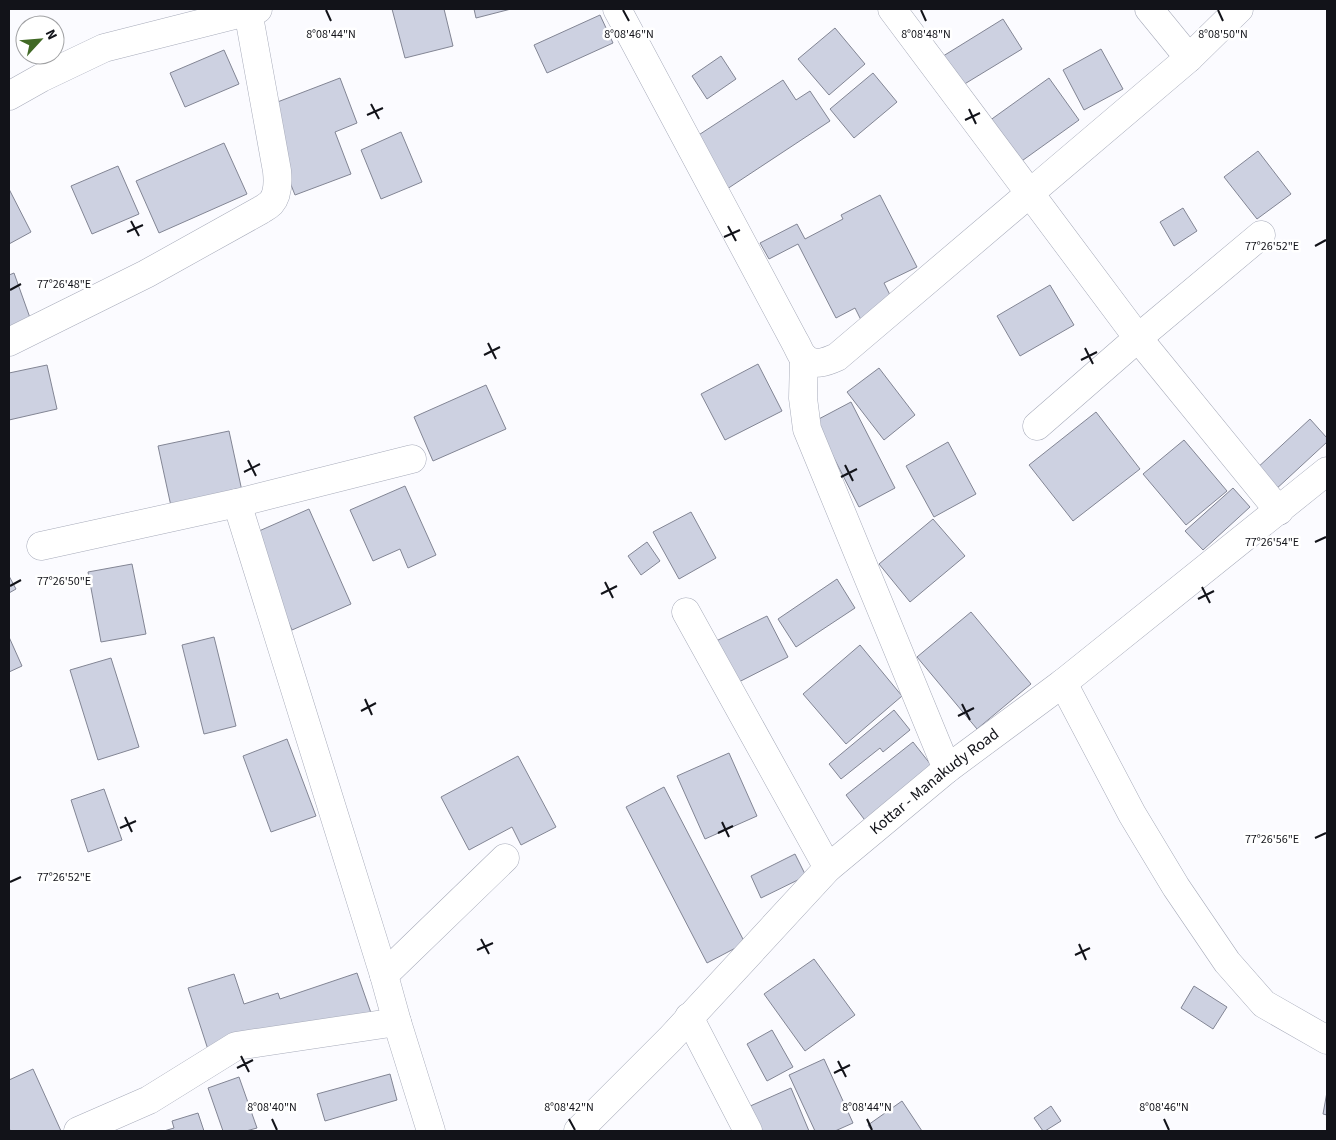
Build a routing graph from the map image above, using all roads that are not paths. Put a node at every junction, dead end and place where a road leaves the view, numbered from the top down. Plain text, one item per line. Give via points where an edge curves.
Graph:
1 (617, 9) edge
2 (892, 9) edge
3 (1149, 9) edge
4 (1239, 9) edge
5 (253, 10) edge
6 (1189, 58) junction
7 (9, 96) edge
8 (1031, 193) junction
9 (1261, 235) dead end
10 (1138, 338) junction
11 (9, 342) edge
12 (804, 357) junction
13 (1037, 426) dead end
14 (412, 459) dead end
15 (1327, 471) edge
16 (237, 503) junction
17 (1279, 511) junction
18 (41, 546) dead end
19 (686, 612) dead end
20 (1063, 683) junction
21 (947, 769) junction
22 (505, 858) dead end
23 (828, 868) junction
24 (384, 975) junction
25 (689, 1017) junction
26 (397, 1022) junction
27 (1327, 1040) edge
28 (78, 1131) edge
29 (431, 1131) edge
30 (578, 1131) edge
31 (748, 1131) edge

1 - 12 street
2 - 8 street
3 - 6 street
4 - 6 street
5 - 7 street via 104,48
5 - 11 street via 278,180 271,202 146,274
6 - 8 street
8 - 10 street
8 - 12 street via 837,357 826,363 814,363
9 - 10 street
10 - 13 street
10 - 17 street
12 - 21 street via 802,398 807,429
14 - 16 street
15 - 17 street, Kottar - Manakudy Road
16 - 18 street
16 - 24 street
17 - 20 street, Kottar - Manakudy Road
19 - 23 street
20 - 21 street, Kottar - Manakudy Road
20 - 27 street via 1156,855 1227,962 1264,1004
21 - 23 street, Kottar - Manakudy Road
22 - 24 street
23 - 25 street, Kottar - Manakudy Road
24 - 26 street
25 - 30 street, Kottar - Manakudy Road
25 - 31 street
26 - 28 street via 236,1046 149,1100
26 - 29 street

